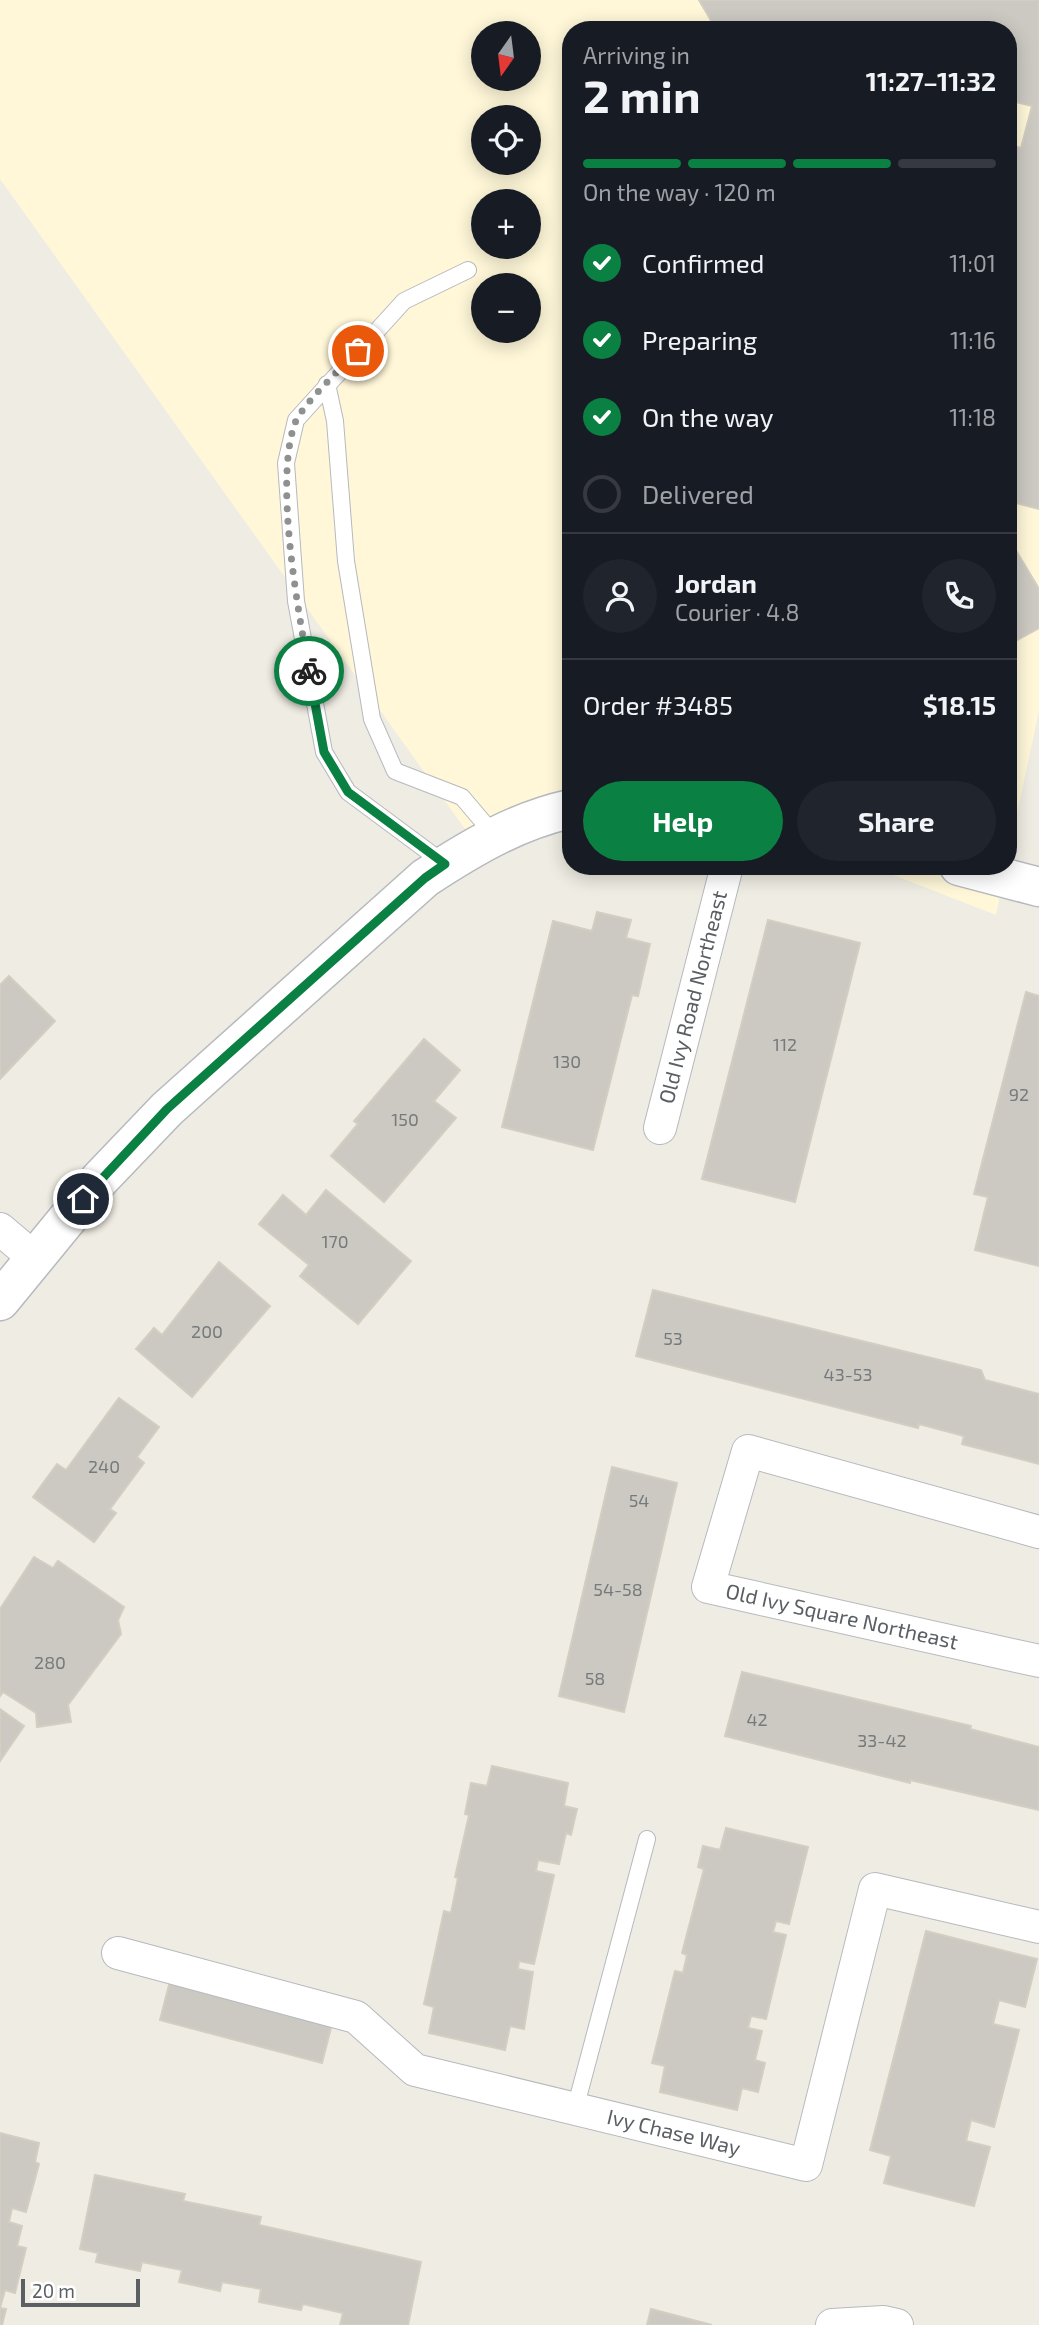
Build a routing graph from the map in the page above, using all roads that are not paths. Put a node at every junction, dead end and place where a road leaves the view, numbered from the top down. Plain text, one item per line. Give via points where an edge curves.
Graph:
1 (468, 270) dead end
2 (327, 384) junction
3 (562, 811) edge
4 (495, 836) junction
5 (445, 864) junction
6 (725, 875) edge
7 (993, 875) edge
8 (1039, 887) edge
9 (660, 1128) dead end
10 (0, 1229) edge
11 (33, 1257) junction
12 (0, 1301) edge
13 (1039, 1532) edge
14 (1039, 1661) edge
15 (647, 1839) dead end
16 (1039, 1927) edge
17 (118, 1953) dead end
18 (575, 2109) junction
19 (832, 2325) edge
20 (897, 2325) edge

1 - 2 lane via 404,301
2 - 4 lane via 335,421 346,561 372,719 395,771 462,797
2 - 5 lane via 296,420 286,463 296,601 324,752 348,792
3 - 4 street
4 - 5 street
5 - 11 street via 167,1109
6 - 9 street, Old Ivy Road Northeast
7 - 8 street
10 - 11 street
11 - 12 street
13 - 14 street, Old Ivy Square Northeast via 748,1451 708,1587
15 - 18 lane
16 - 18 street, Ivy Chase Way via 875,1889 806,2165
17 - 18 street, Ivy Chase Way via 356,2017 415,2070
19 - 20 street

